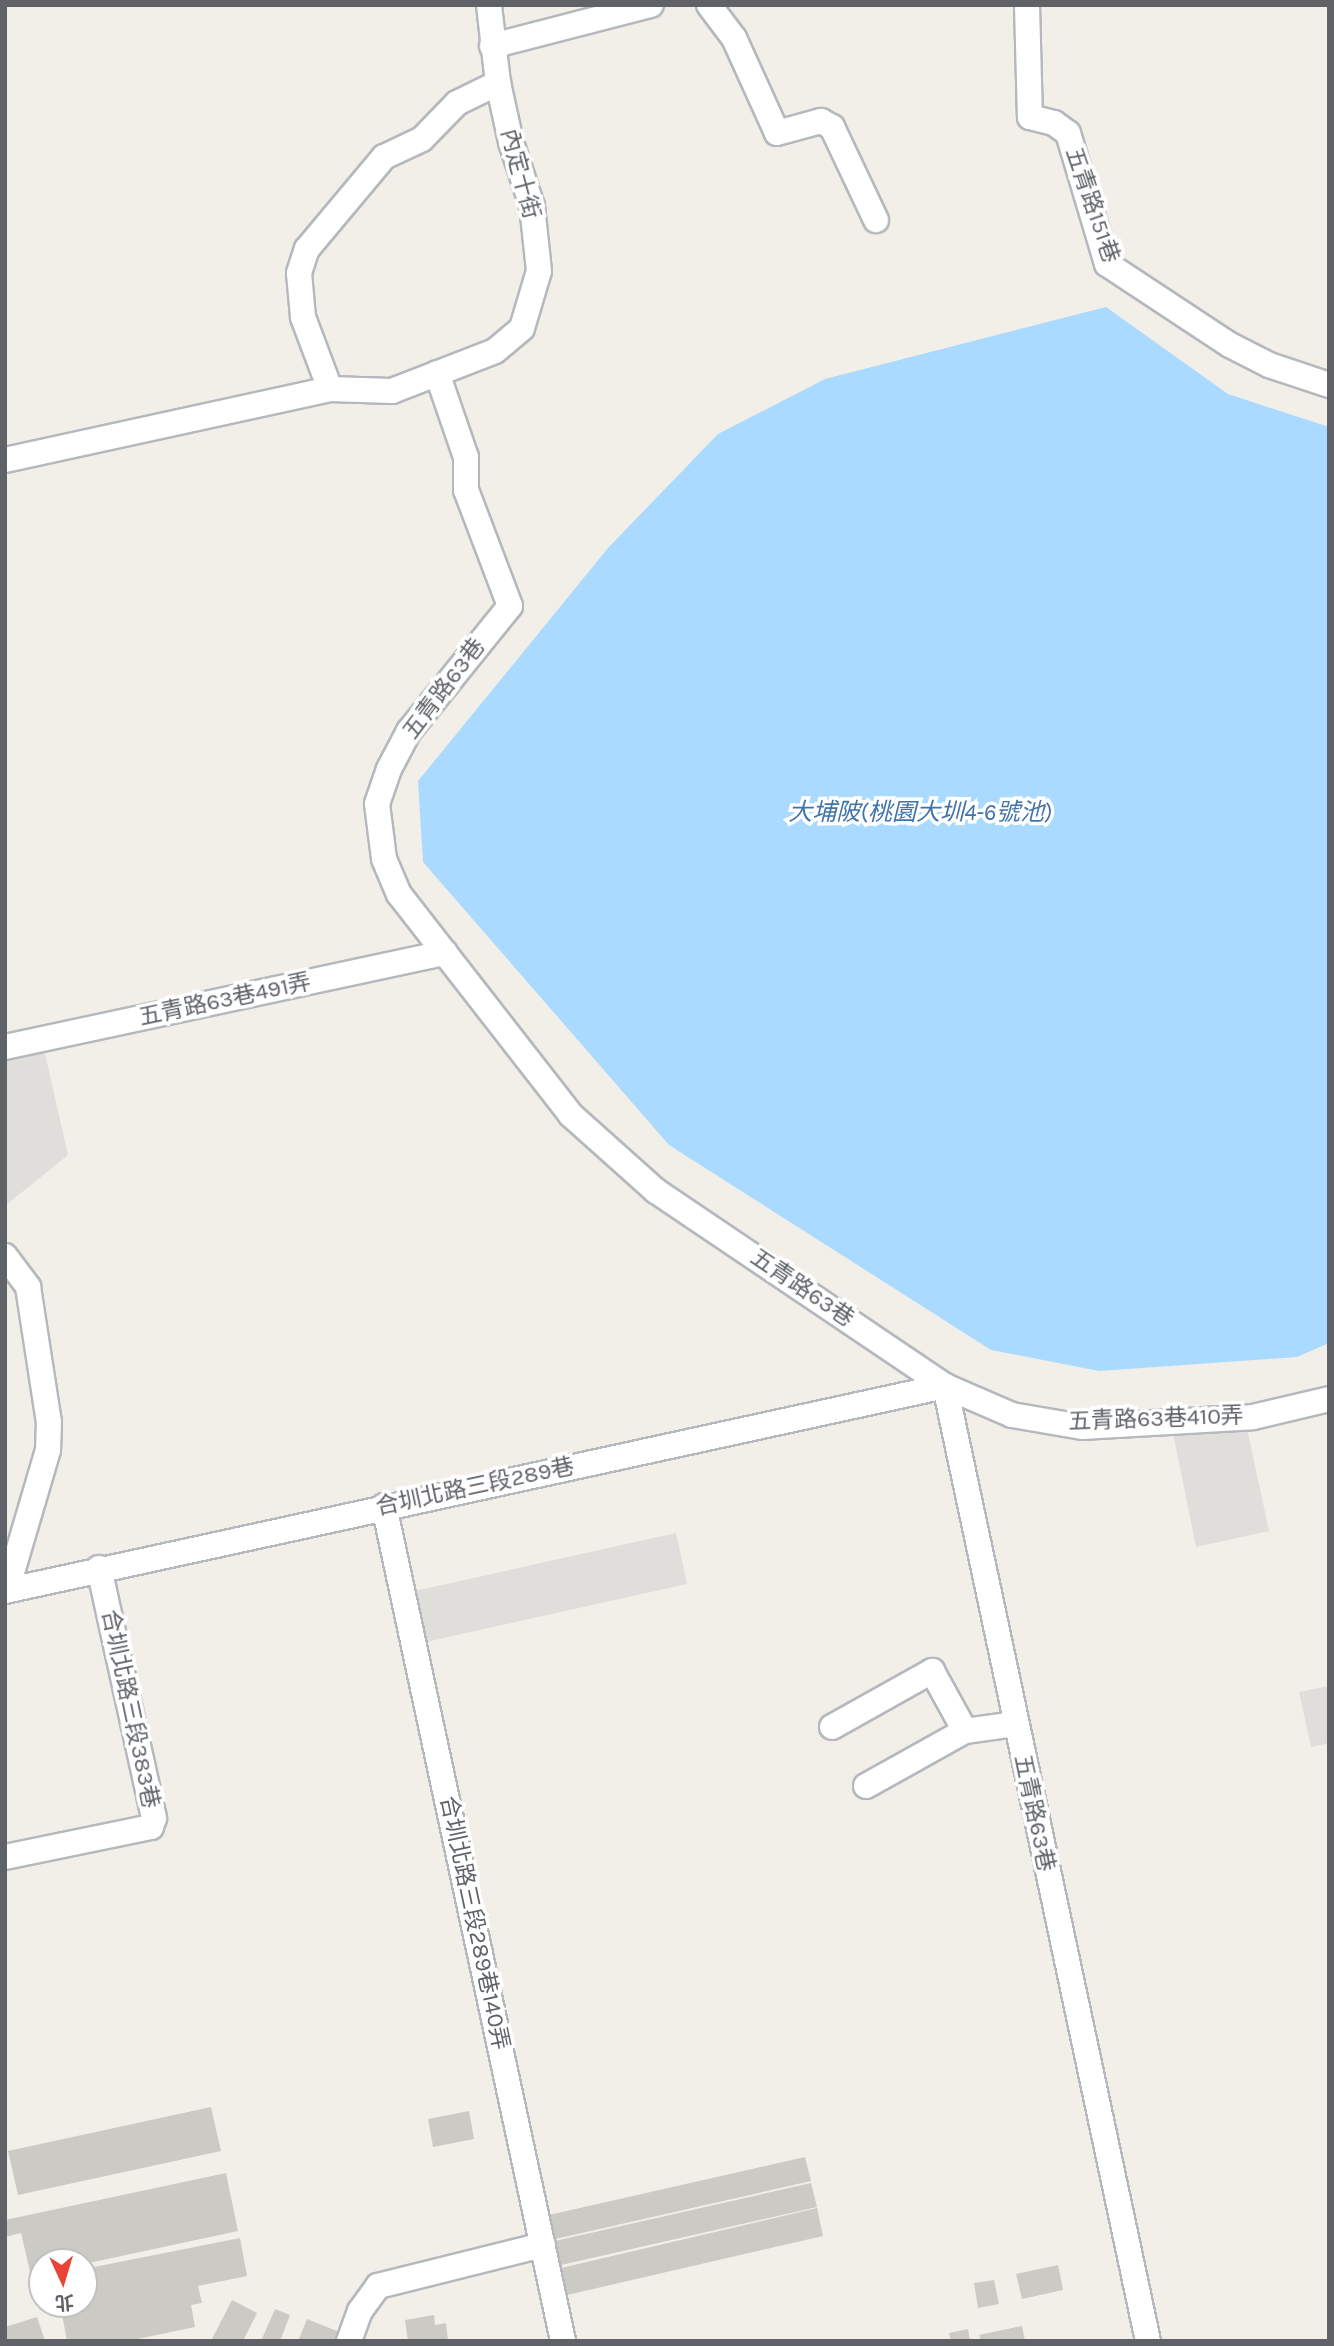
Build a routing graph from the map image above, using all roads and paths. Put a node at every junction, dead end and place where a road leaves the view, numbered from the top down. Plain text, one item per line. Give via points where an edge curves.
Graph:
1 (489, 5) edge
2 (651, 5) edge
3 (709, 5) edge
4 (1027, 5) edge
5 (492, 46) junction
6 (498, 83) junction
7 (876, 220) dead end
8 (437, 373) junction
9 (1329, 385) edge
10 (330, 389) junction
11 (5, 460) edge
12 (445, 953) junction
13 (5, 1047) edge
14 (5, 1256) edge
15 (945, 1386) junction
16 (1329, 1399) edge
17 (384, 1506) junction
18 (99, 1568) junction
19 (6, 1590) edge
20 (1015, 1724) junction
21 (832, 1727) dead end
22 (965, 1731) junction
23 (866, 1786) dead end
24 (5, 1857) edge
25 (543, 2245) junction
26 (349, 2341) edge
27 (563, 2341) edge
28 (1148, 2341) edge

1 - 5 street, 內定十街
2 - 5 street
3 - 7 street via 734,38 777,133 821,121 832,127
4 - 9 street, 五青路151巷 via 1030,117 1054,122 1068,133 1107,264 1230,345 1269,365
5 - 6 street, 內定十街
6 - 8 street, 內定十街 via 532,206 539,271 532,305 522,328 495,351
6 - 10 street via 457,103 422,139 384,157 307,249 299,273 303,317
8 - 10 street, 內定十街 via 392,391
8 - 12 street, 五青路63巷 via 466,457 466,490 510,606 409,731 377,804 384,859 399,894
10 - 11 street, 內定十街
12 - 13 street, 五青路63巷491弄
12 - 15 street, 五青路63巷 via 571,1115 656,1191
14 - 19 street via 27,1287 49,1422 48,1450
15 - 16 street, 五青路63巷410弄 via 1012,1415 1082,1427 1253,1416
15 - 17 street, 合圳北路三段289巷
15 - 20 street, 五青路63巷
17 - 18 street, 合圳北路三段289巷
17 - 25 street, 合圳北路三段289巷140弄
18 - 19 street, 合圳北路三段289巷
18 - 24 street, 合圳北路三段383巷 via 154,1818 151,1827
20 - 22 street
20 - 28 street, 五青路63巷
21 - 22 street via 932,1671
22 - 23 street
25 - 26 street via 378,2286 360,2311
25 - 27 street, 合圳北路三段289巷140弄

